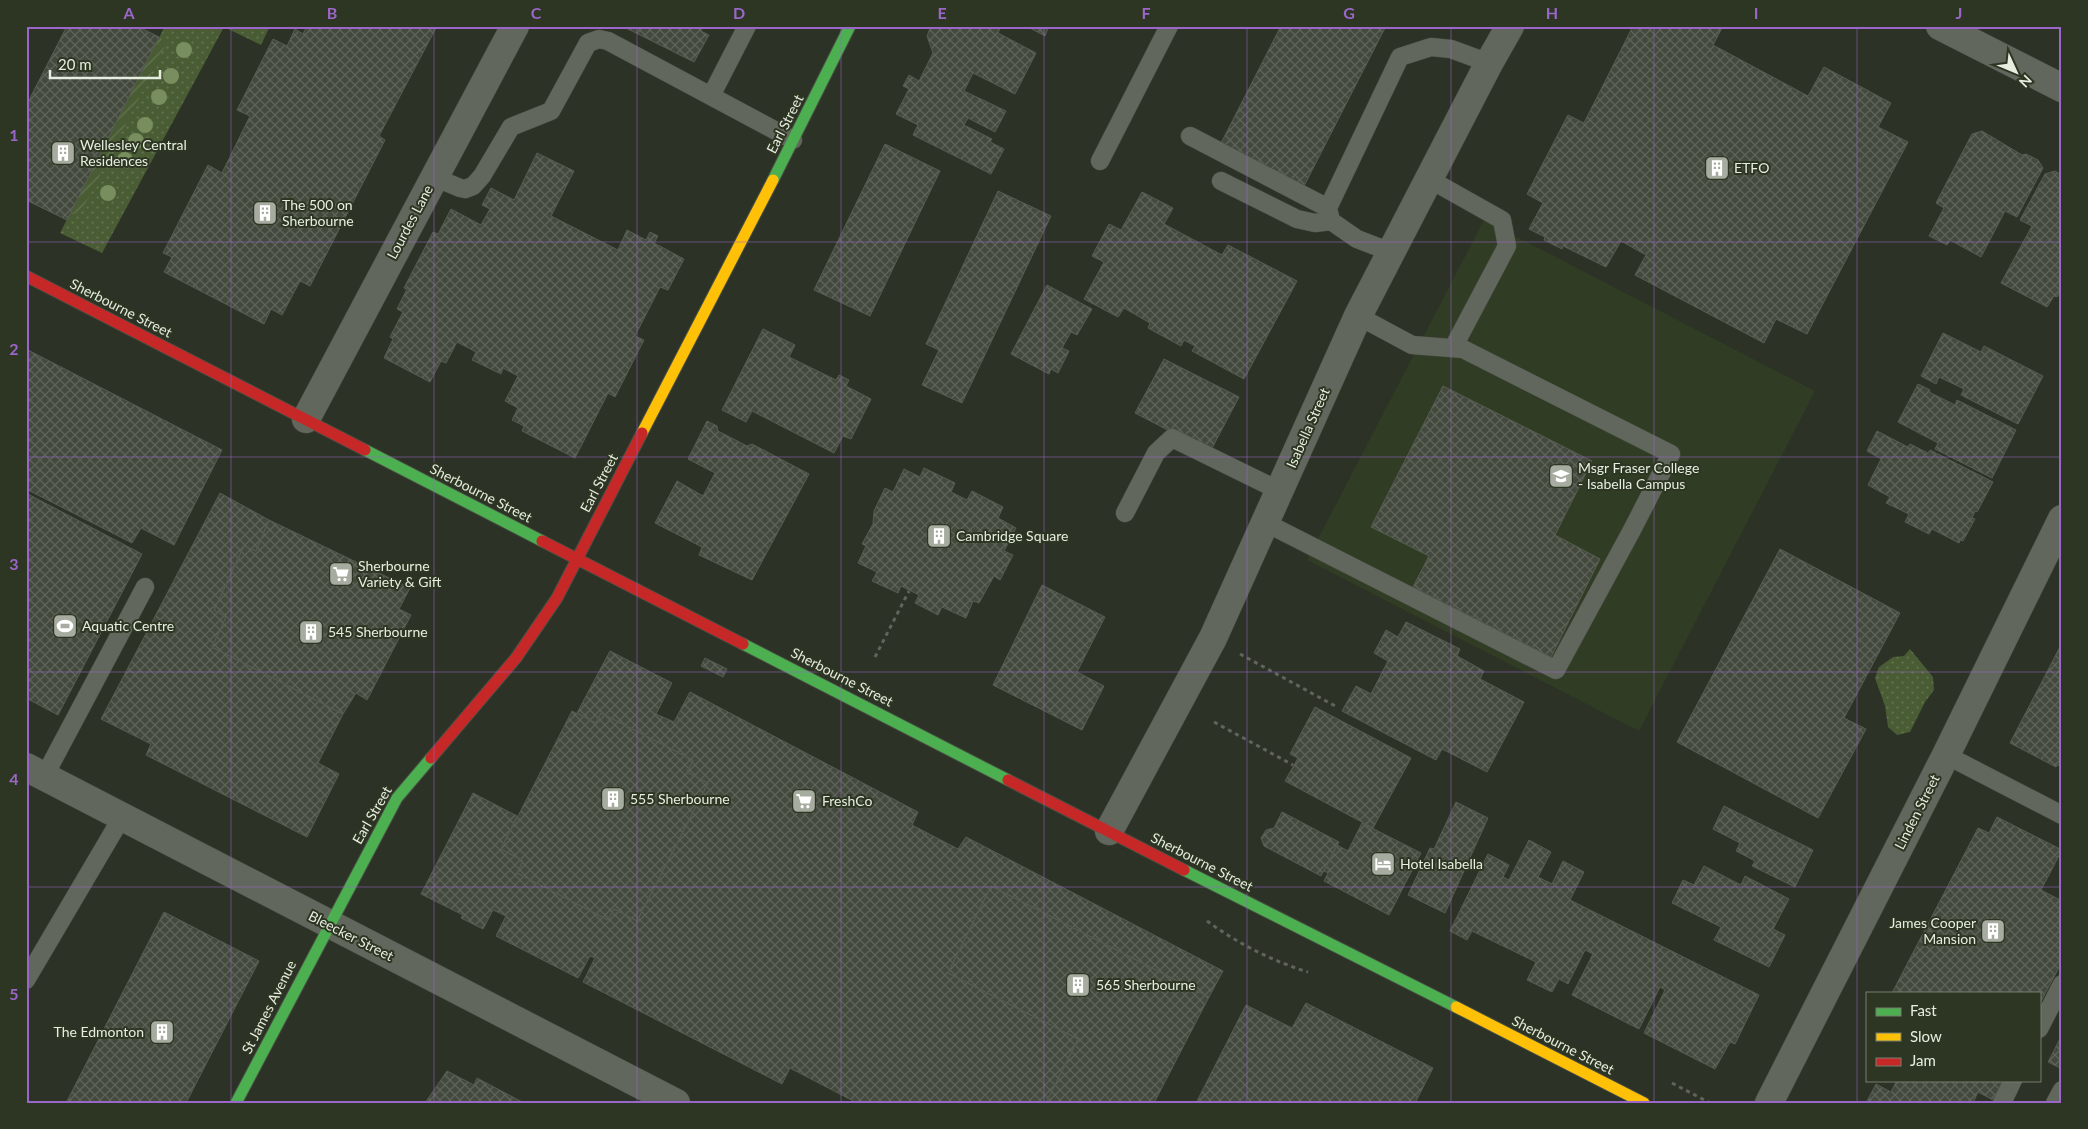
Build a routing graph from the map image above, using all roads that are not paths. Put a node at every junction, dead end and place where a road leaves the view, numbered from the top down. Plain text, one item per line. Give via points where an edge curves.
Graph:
1 (515, 26) edge
2 (747, 26) edge
3 (850, 26) edge
4 (1169, 26) edge
5 (1510, 26) edge
6 (1940, 26) edge
7 (1489, 63) junction
8 (2062, 88) edge
9 (711, 96) junction
10 (1190, 136) dead end
11 (793, 140) junction
12 (1100, 161) dead end
13 (434, 177) junction
14 (1429, 179) junction
15 (1221, 181) dead end
16 (1329, 214) junction
17 (1391, 252) junction
18 (26, 276) edge
19 (1358, 316) junction
20 (1453, 348) junction
21 (306, 418) junction
22 (1280, 491) junction
23 (1125, 512) dead end
24 (2062, 519) edge
25 (1266, 523) junction
26 (576, 558) junction
27 (145, 587) dead end
28 (1946, 755) junction
29 (35, 772) edge
30 (2062, 815) edge
31 (122, 817) junction
32 (1109, 831) junction
33 (329, 924) junction
34 (26, 980) edge
35 (2062, 984) edge
36 (2040, 1026) edge
37 (2012, 1082) edge
38 (2062, 1090) edge
39 (236, 1103) edge
40 (676, 1103) edge
41 (1644, 1103) edge
42 (1769, 1103) edge
43 (2002, 1103) edge
44 (2055, 1103) edge

1 - 13 street, Lourdes Lane
2 - 9 lane
3 - 11 street, Earl Street
4 - 12 lane
5 - 7 street, Isabella Street
6 - 8 street
7 - 14 street, Isabella Street
7 - 16 lane via 1451,49 1431,47 1400,57
9 - 11 lane
9 - 13 lane via 599,39 588,43 550,111 511,127 473,186 464,189
10 - 16 lane
11 - 26 street, Earl Street
13 - 21 street, Lourdes Lane
14 - 17 street, Isabella Street
14 - 20 lane via 1502,220 1508,246
15 - 16 lane via 1297,219 1315,223
16 - 17 lane via 1356,239
17 - 19 street, Isabella Street
18 - 21 street, Sherbourne Street
19 - 20 lane via 1412,345
19 - 22 street, Isabella Street
20 - 25 lane via 1463,349 1671,454 1556,670
21 - 26 street, Sherbourne Street
22 - 23 lane via 1172,438 1156,453
22 - 25 street, Isabella Street
24 - 28 street, Linden Street
25 - 32 street, Isabella Street via 1213,638
26 - 32 street, Sherbourne Street
26 - 33 street, Earl Street via 557,598 516,658 397,798
27 - 29 lane
28 - 30 lane
28 - 42 street, Linden Street
29 - 31 street, Bleecker Street
31 - 33 street, Bleecker Street
31 - 34 lane
32 - 41 street, Sherbourne Street
33 - 39 street, St James Avenue
33 - 40 street, Bleecker Street
35 - 36 lane
37 - 43 lane
38 - 44 lane

